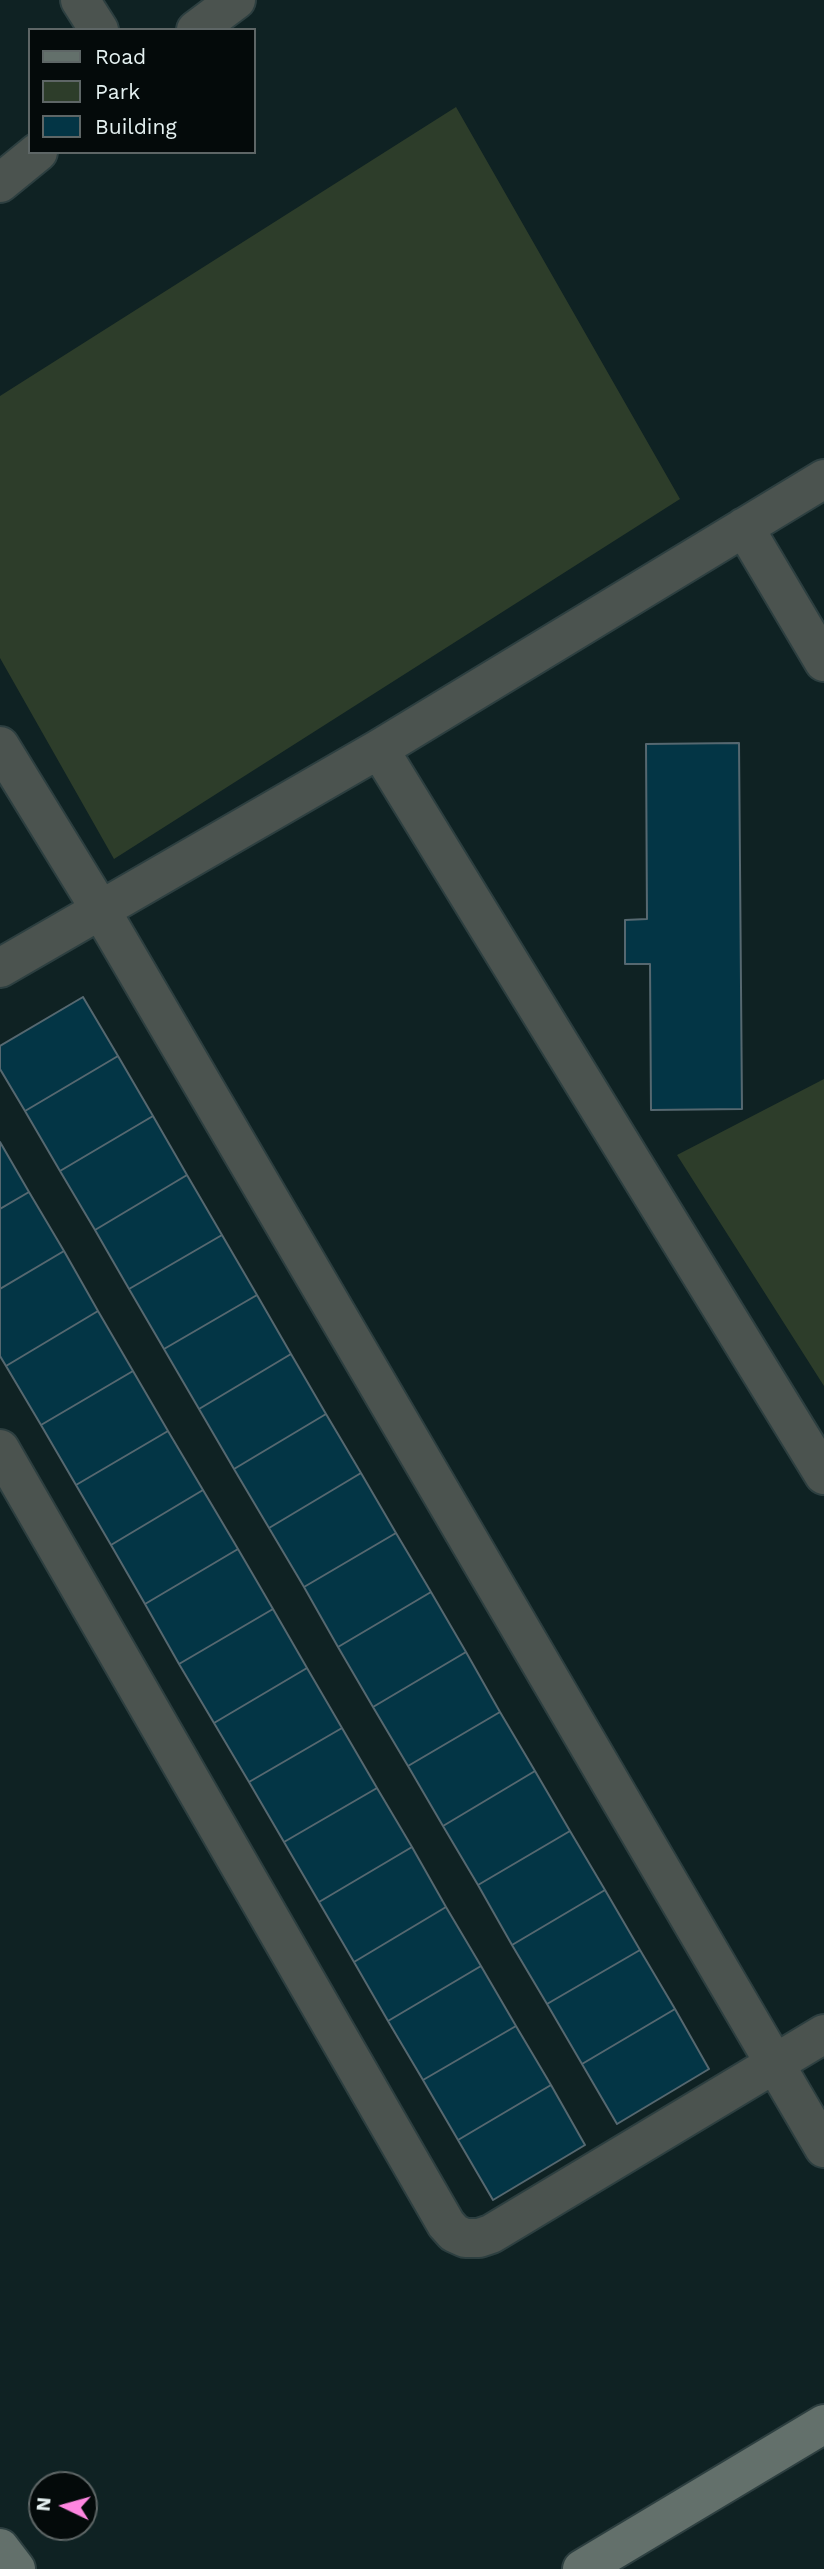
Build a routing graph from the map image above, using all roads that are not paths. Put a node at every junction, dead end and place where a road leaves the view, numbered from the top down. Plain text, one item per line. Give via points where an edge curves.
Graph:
1 (80, 0) edge
2 (236, 0) edge
3 (98, 28) edge
4 (199, 28) edge
5 (36, 154) edge
6 (0, 183) edge
7 (824, 479) edge
8 (744, 527) junction
9 (824, 662) edge
10 (0, 746) edge
11 (379, 749) junction
12 (100, 909) junction
13 (0, 968) edge
14 (0, 1448) edge
15 (824, 1475) edge
16 (824, 2034) edge
17 (775, 2063) junction
18 (824, 2148) edge
19 (824, 2424) edge
20 (0, 2548) edge
21 (16, 2569) edge
22 (582, 2569) edge

1 - 3 street
2 - 4 street
5 - 6 street
7 - 8 street
8 - 9 street
8 - 11 street
10 - 12 street
11 - 12 street
11 - 15 street
12 - 13 street
12 - 17 street
14 - 17 street via 454,2233 466,2238 491,2234
16 - 17 street
17 - 18 street
19 - 22 street
20 - 21 street

